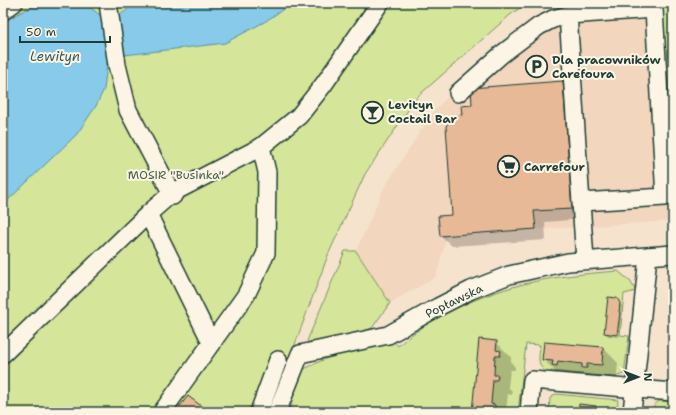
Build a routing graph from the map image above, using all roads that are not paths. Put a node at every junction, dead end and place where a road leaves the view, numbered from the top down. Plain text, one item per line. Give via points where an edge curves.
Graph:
1 (14, 3) edge
2 (380, 3) edge
3 (108, 6) edge
4 (3, 11) edge
5 (568, 15) junction
6 (458, 93) dead end
7 (667, 121) edge
8 (261, 147) junction
9 (669, 191) edge
10 (172, 195) junction
11 (581, 202) junction
12 (148, 214) junction
13 (673, 254) edge
14 (648, 256) junction
15 (585, 260) junction
16 (212, 344) junction
17 (3, 354) edge
18 (278, 360) dead end
19 (635, 389) junction
20 (673, 392) edge
21 (162, 412) edge
22 (259, 412) edge
23 (277, 412) edge
24 (529, 412) edge
25 (632, 412) edge

1 - 4 street
2 - 8 street via 299,116
3 - 10 street via 117,65 128,110
5 - 6 street via 539,26 502,54
5 - 7 street via 654,9
5 - 11 street
7 - 9 street
8 - 10 street
8 - 16 street via 267,172 266,253 246,295
9 - 11 street via 665,197
10 - 12 street
11 - 15 street
12 - 16 street
12 - 17 street
13 - 14 street, Popławska
14 - 15 street, Popławska
14 - 19 street
15 - 23 street, Popławska via 509,276 464,294 388,335 300,354
16 - 21 street
18 - 22 street
19 - 20 street
19 - 24 street via 532,380
19 - 25 street

